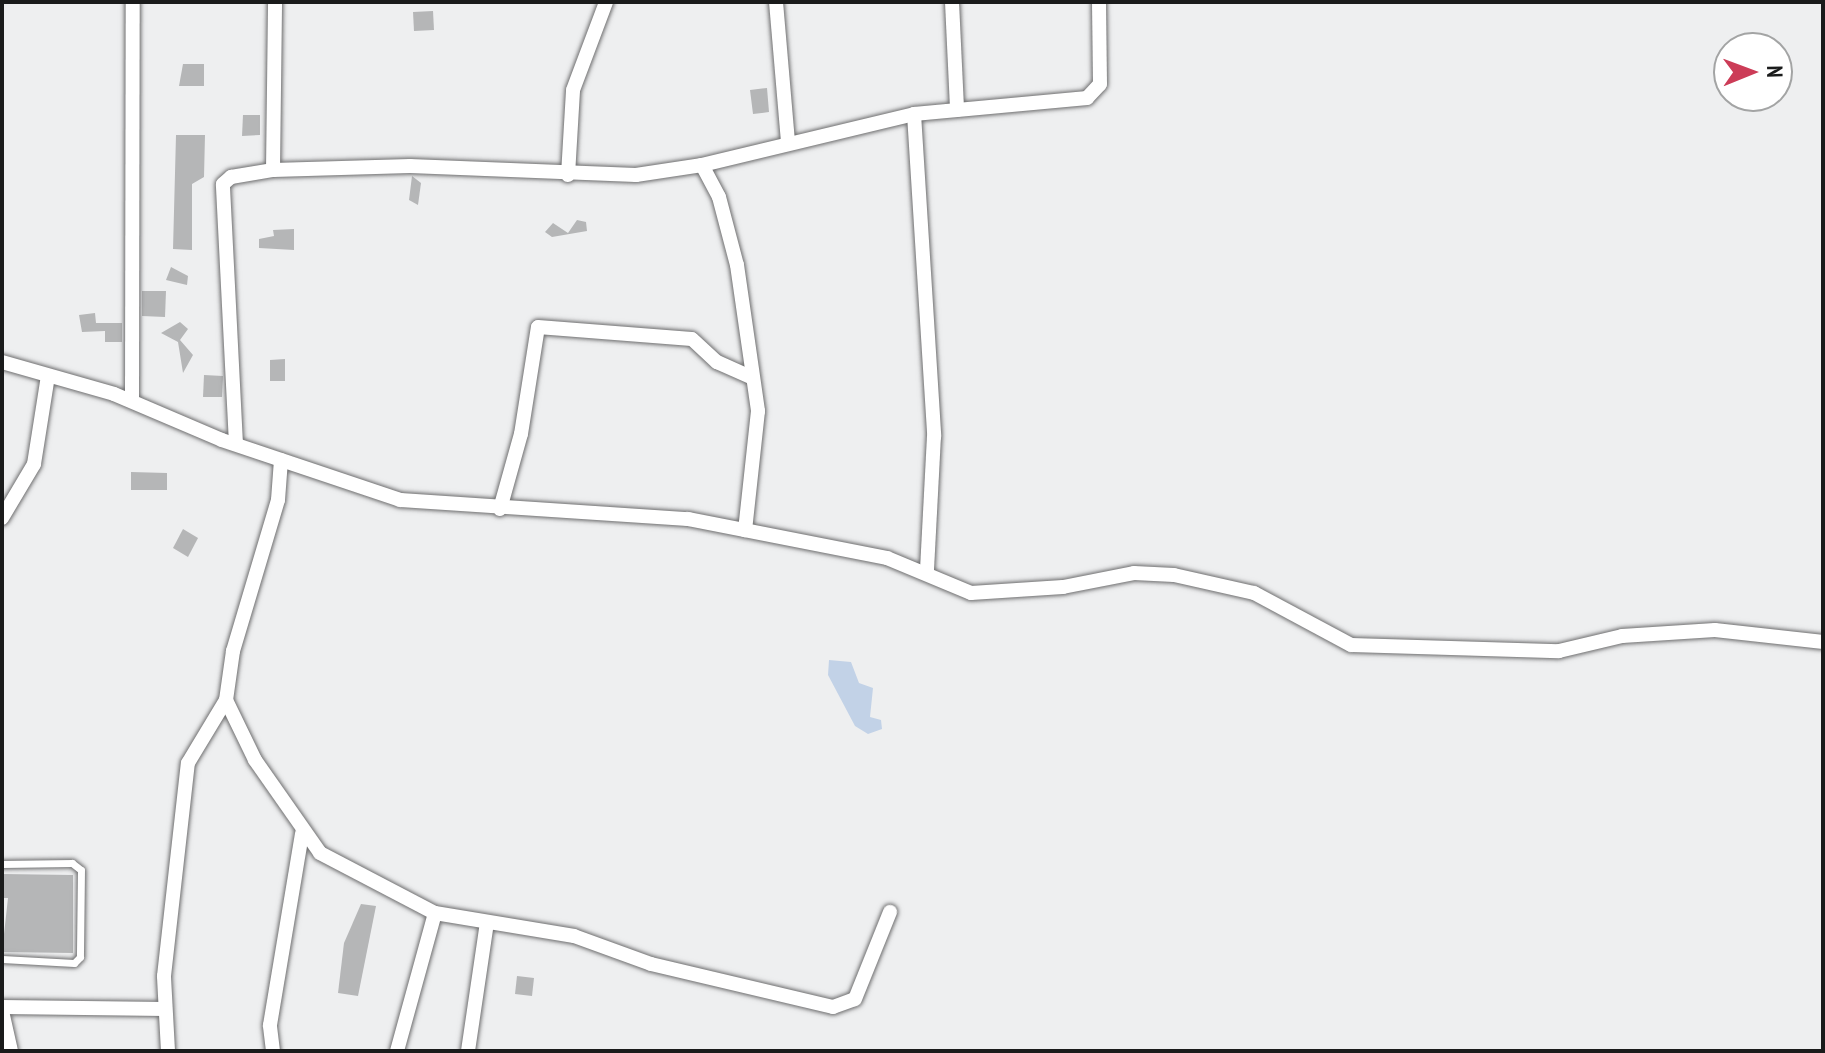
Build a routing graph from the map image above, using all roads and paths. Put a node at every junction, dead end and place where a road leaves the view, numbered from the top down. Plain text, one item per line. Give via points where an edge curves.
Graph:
1 (133, 2) edge
2 (275, 2) edge
3 (606, 2) edge
4 (776, 2) edge
5 (952, 2) edge
6 (1099, 2) edge
7 (957, 110) junction
8 (914, 114) junction
9 (788, 141) junction
10 (702, 165) junction
11 (273, 170) junction
12 (568, 175) junction
13 (2, 362) edge
14 (48, 376) junction
15 (753, 378) junction
16 (132, 401) junction
17 (236, 444) junction
18 (281, 460) junction
19 (500, 509) junction
20 (2, 518) edge
21 (745, 530) junction
22 (927, 570) junction
23 (1823, 642) edge
24 (226, 700) junction
25 (302, 834) junction
26 (2, 864) edge
27 (890, 912) dead end
28 (435, 913) junction
29 (487, 922) junction
30 (2, 959) edge
31 (2, 1009) edge
32 (165, 1009) junction
33 (11, 1051) edge
34 (168, 1051) edge
35 (273, 1051) edge
36 (397, 1051) edge
37 (468, 1051) edge

1 - 16 street
2 - 11 street
3 - 12 street via 573,90
4 - 9 street
5 - 7 street
6 - 7 street via 1100,84 1094,94
7 - 8 street
8 - 9 street
8 - 22 street via 934,436
9 - 10 street
10 - 12 street
10 - 15 street via 719,197 737,265
11 - 12 street via 425,166
11 - 17 street via 231,177 223,184
13 - 14 street
14 - 16 street
14 - 20 street via 34,464
15 - 19 street via 717,362 692,339 538,327 521,434
15 - 21 street via 758,411
16 - 17 street
17 - 18 street
18 - 19 street via 400,500
18 - 24 street via 278,500 233,651
19 - 21 street via 599,509
21 - 22 street
22 - 23 street via 971,593 1063,587 1134,573 1217,582 1254,593 1351,645 1559,651 1622,636 1715,630
24 - 25 street
24 - 32 street via 188,763
25 - 28 street via 320,853
25 - 35 street via 270,1025
26 - 30 lane via 72,863 81,870 80,957 74,963
27 - 29 street via 855,999 833,1007 651,964 574,936
28 - 29 street
28 - 36 street
29 - 37 street
31 - 32 street
31 - 33 street
32 - 34 street

